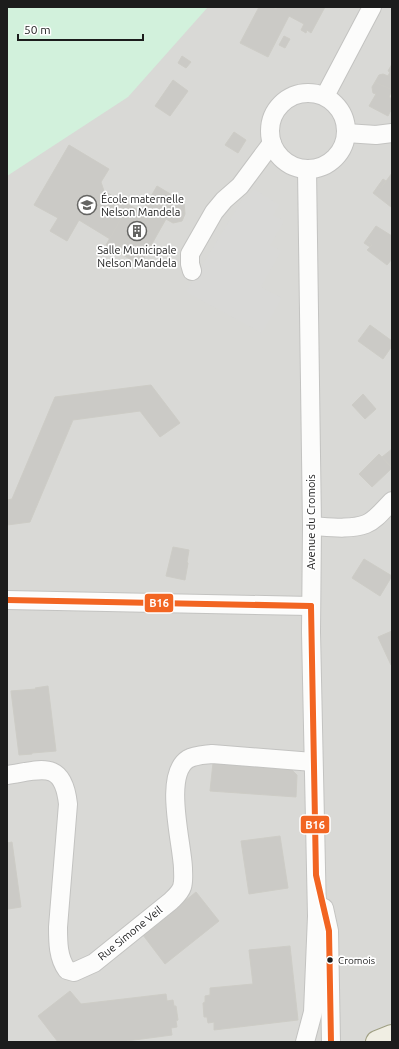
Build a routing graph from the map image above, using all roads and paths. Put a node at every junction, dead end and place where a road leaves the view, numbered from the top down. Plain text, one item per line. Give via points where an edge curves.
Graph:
1 (372, 7) edge
2 (324, 96) junction
3 (346, 133) junction
4 (392, 133) edge
5 (272, 143) junction
6 (307, 169) junction
7 (192, 271) dead end
8 (392, 501) edge
9 (312, 526) junction
10 (7, 600) edge
11 (311, 606) junction
12 (313, 762) junction
13 (7, 774) edge
14 (316, 874) junction
15 (392, 1036) edge
16 (305, 1042) edge
17 (331, 1042) edge
18 (377, 1042) edge

1 - 2 street
2 - 3 street via 342,112
2 - 5 street via 312,92 300,93 278,106 270,130
3 - 4 street via 376,136
3 - 6 street via 337,156 318,168
5 - 6 street via 285,161
5 - 7 street via 240,186 214,212 190,254
6 - 9 street, Avenue du Cromois
8 - 9 street via 366,524 347,527
9 - 11 street, Avenue du Cromois
10 - 11 street
11 - 12 street, Avenue du Cromois
12 - 13 street, Rue Simone Veil via 212,754 200,755 182,764 175,791 183,862 182,886 178,894 100,958 74,972 67,970 62,964 58,943 68,804 66,789 57,774 43,769
12 - 14 street, Avenue du Cromois
14 - 16 street, Avenue du Cromois via 313,1012
14 - 17 street, Avenue du Cromois via 329,931
15 - 18 main road

